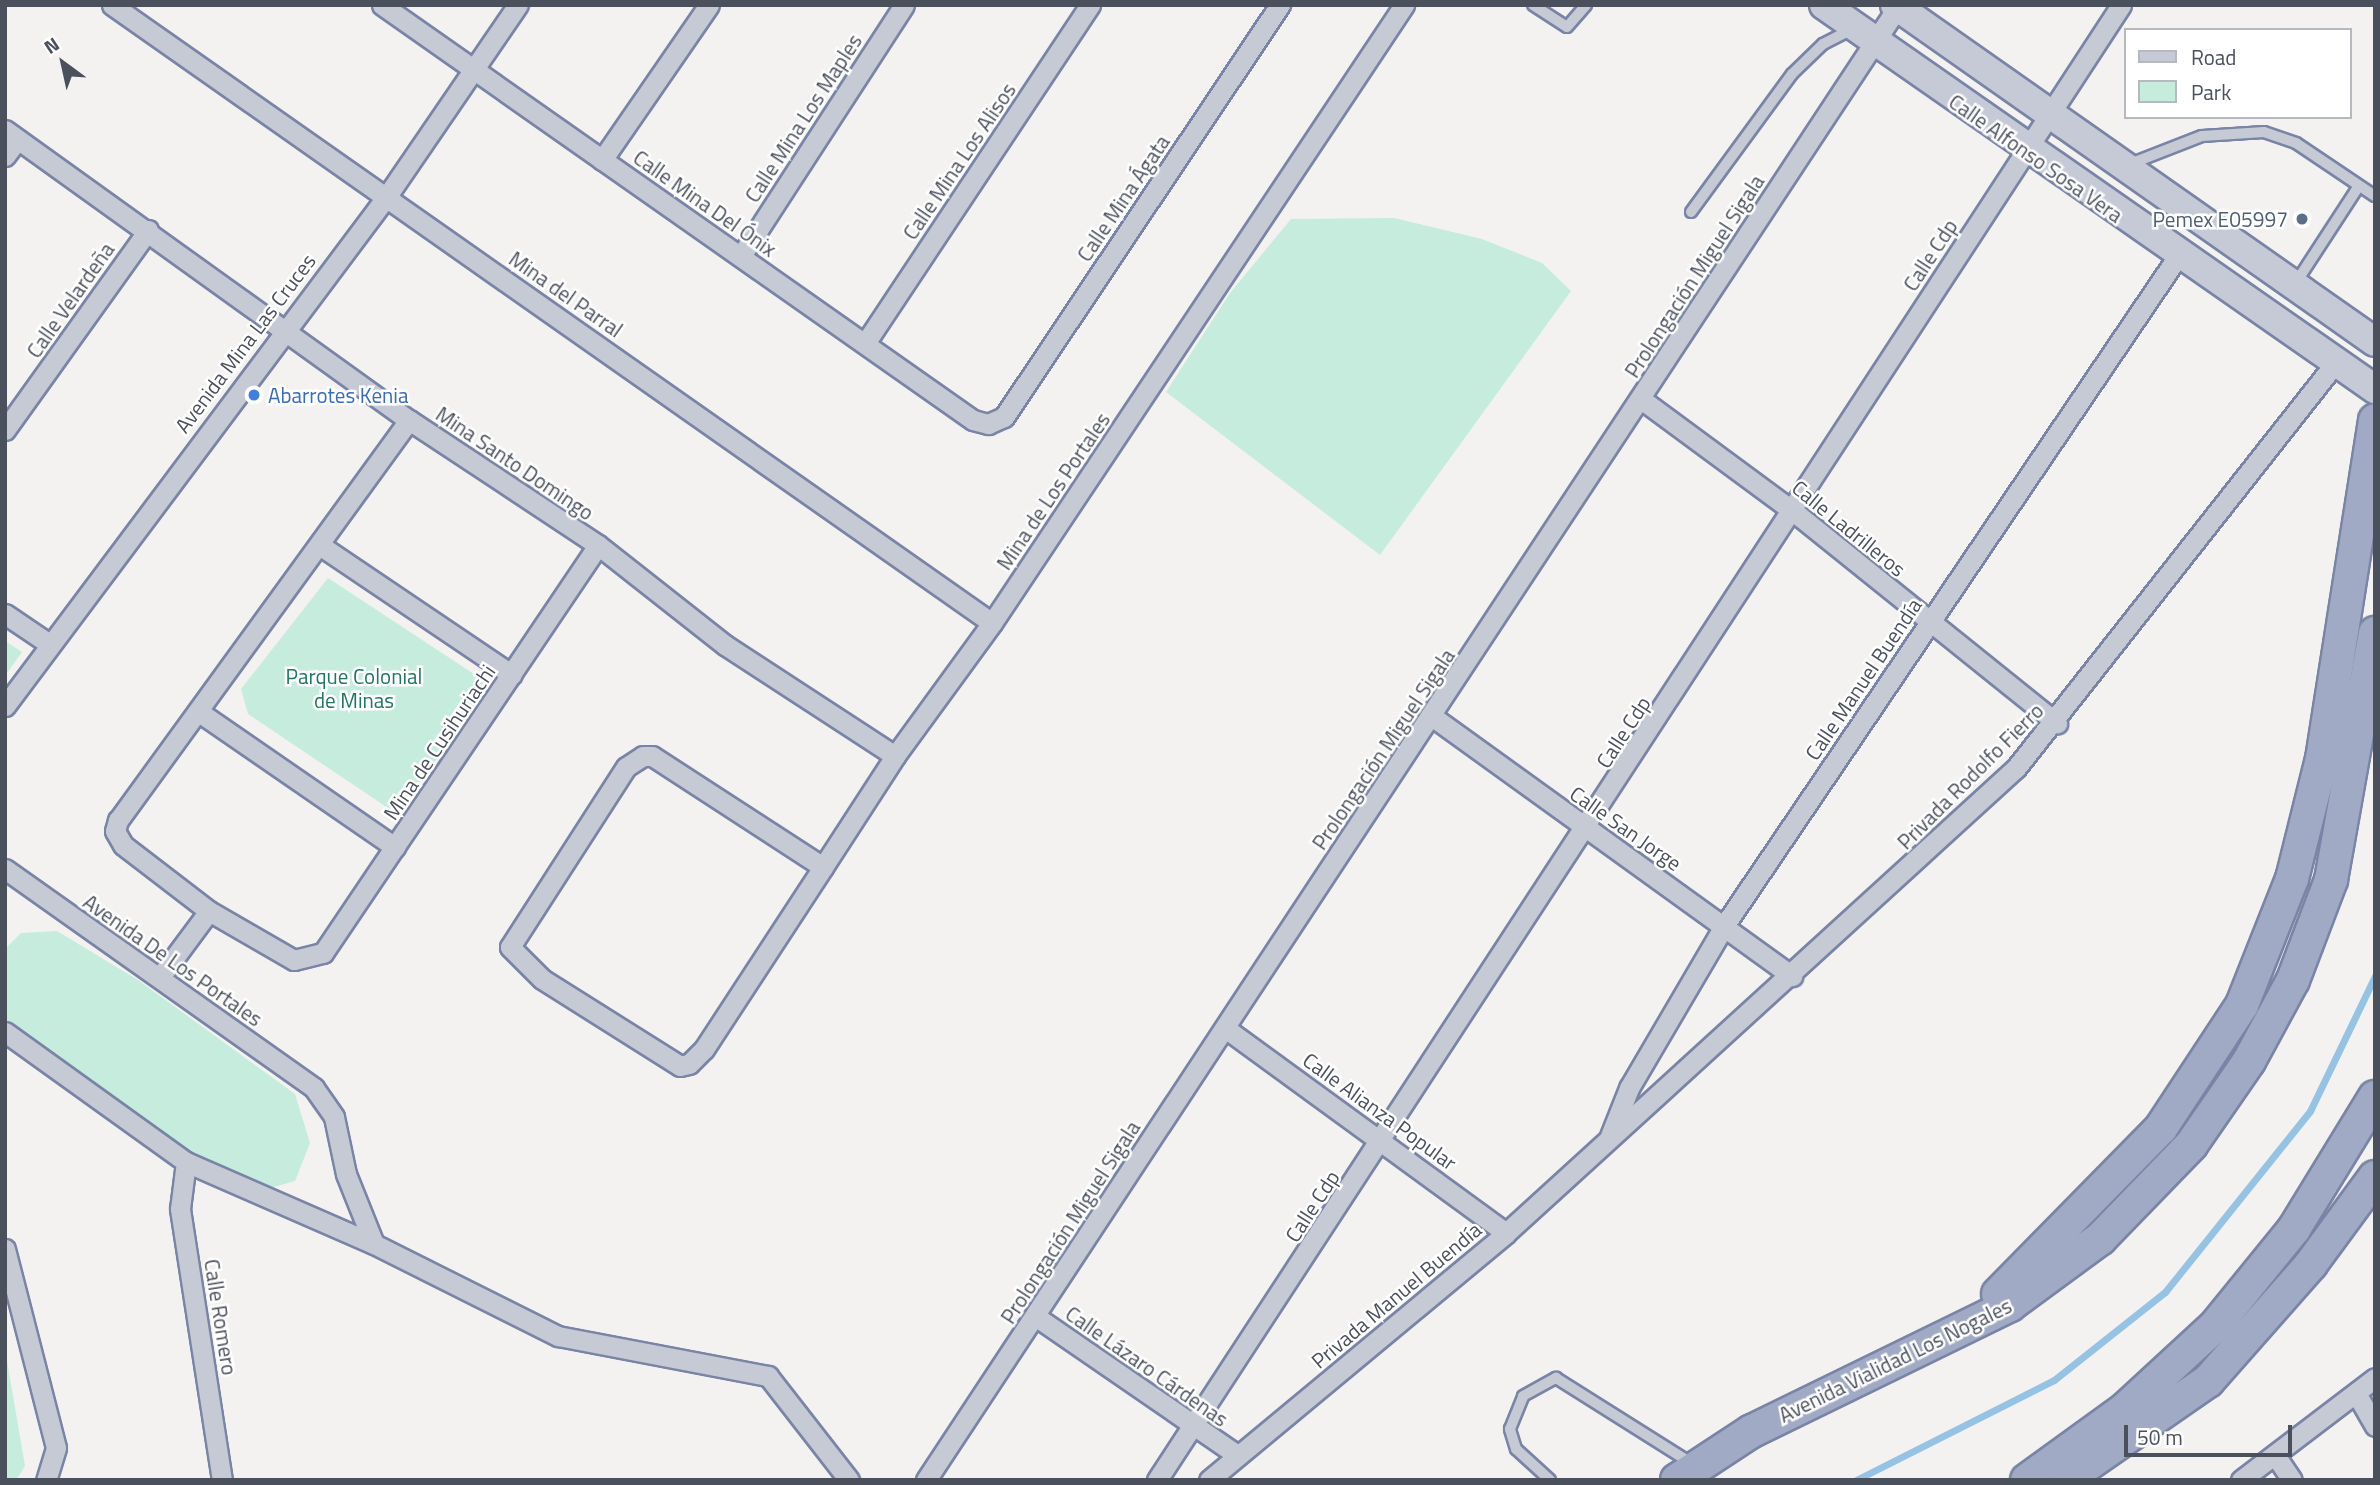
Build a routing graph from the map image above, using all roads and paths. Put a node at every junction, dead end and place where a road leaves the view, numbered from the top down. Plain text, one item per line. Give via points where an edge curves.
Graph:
1 (113, 5) edge
2 (382, 5) edge
3 (518, 5) edge
4 (709, 5) edge
5 (904, 5) edge
6 (1280, 5) edge
7 (1404, 5) edge
8 (1533, 5) edge
9 (1586, 5) edge
10 (1824, 5) edge
11 (2121, 5) edge
12 (1897, 6) edge
13 (1082, 8) edge
14 (1864, 34) junction
15 (474, 70) junction
16 (2046, 116) junction
17 (11, 134) edge
18 (2024, 150) junction
19 (5, 156) edge
20 (602, 160) junction
21 (2120, 168) junction
22 (2359, 186) junction
23 (387, 196) junction
24 (2375, 197) edge
25 (1691, 212) dead end
26 (148, 230) junction
27 (2235, 247) junction
28 (741, 256) junction
29 (2178, 256) junction
30 (2214, 278) junction
31 (2294, 285) junction
32 (285, 327) junction
33 (866, 342) junction
34 (2375, 342) edge
35 (2336, 362) junction
36 (2375, 389) edge
37 (1641, 399) junction
38 (1004, 417) joint
39 (409, 420) junction
40 (2375, 420) edge
41 (5, 430) edge
42 (1793, 510) junction
43 (598, 545) junction
44 (321, 546) junction
45 (5, 614) edge
46 (1930, 622) junction
47 (992, 623) junction
48 (2375, 633) edge
49 (48, 643) junction
50 (512, 675) junction
51 (5, 706) edge
52 (200, 712) junction
53 (1433, 717) junction
54 (2057, 723) junction
55 (895, 756) junction
56 (1587, 829) junction
57 (395, 847) junction
58 (823, 867) junction
59 (5, 869) edge
60 (209, 911) junction
61 (1724, 926) junction
62 (1792, 976) junction
63 (160, 977) junction
64 (1226, 1028) junction
65 (5, 1032) edge
66 (2375, 1097) edge
67 (1608, 1140) junction
68 (1382, 1141) junction
69 (186, 1162) junction
70 (2375, 1177) edge
71 (1506, 1233) junction
72 (374, 1244) junction
73 (5, 1249) edge
74 (1035, 1316) junction
75 (1962, 1331) junction
76 (2375, 1378) edge
77 (2356, 1393) junction
78 (2375, 1426) edge
79 (1193, 1429) junction
80 (1234, 1453) junction
81 (2275, 1455) junction
82 (1686, 1473) edge
83 (46, 1480) edge
84 (222, 1480) edge
85 (849, 1480) edge
86 (926, 1480) edge
87 (1157, 1480) edge
88 (1209, 1480) edge
89 (1550, 1480) edge
90 (2027, 1480) edge
91 (2065, 1480) edge
92 (2241, 1480) edge
93 (2292, 1480) edge

1 - 23 street, Mina del Parral
2 - 15 street, Calle Mina Del Ónix
3 - 15 street, Avenida Mina Las Cruces
4 - 20 street
5 - 28 street, Calle Mina Los Maples
6 - 38 street, Calle Mina Ágata
7 - 47 street, Mina de Los Portales
8 - 9 lane via 1567,27
10 - 14 main road, Calle Alfonso Sosa Vera
11 - 16 street, Calle Cdp
12 - 14 street, Prolongación Miguel Sigala
12 - 16 main road, Calle Alfonso Sosa Vera
13 - 33 street, Calle Mina Los Alisos
14 - 18 main road, Calle Alfonso Sosa Vera
14 - 25 lane via 1823,44 1791,74
14 - 37 street, Prolongación Miguel Sigala
15 - 20 street, Calle Mina Del Ónix
15 - 23 street, Avenida Mina Las Cruces
16 - 18 street, Calle Cdp
16 - 21 main road, Calle Alfonso Sosa Vera
17 - 19 street
17 - 26 street, Mina Santo Domingo
18 - 29 main road, Calle Alfonso Sosa Vera
18 - 42 street, Calle Cdp
20 - 28 street, Calle Mina Del Ónix
21 - 22 lane via 2202,136 2264,132 2296,143
21 - 27 main road, Calle Alfonso Sosa Vera
22 - 24 lane
22 - 31 lane
23 - 32 street, Avenida Mina Las Cruces
23 - 47 street, Mina del Parral
26 - 32 street, Mina Santo Domingo
26 - 41 street, Calle Velardeña
27 - 30 main road
27 - 31 main road, Calle Alfonso Sosa Vera
28 - 33 street, Calle Mina Del Ónix
29 - 30 main road, Calle Alfonso Sosa Vera
29 - 46 street, Calle Manuel Buendía
30 - 35 main road, Calle Alfonso Sosa Vera
31 - 34 main road, Calle Alfonso Sosa Vera
32 - 39 street, Mina Santo Domingo
32 - 49 street, Avenida Mina Las Cruces
33 - 38 street, Calle Mina Del Ónix via 973,420
35 - 36 main road, Calle Alfonso Sosa Vera
35 - 54 street, Privada Rodolfo Fierro
37 - 42 street, Calle Ladrilleros
37 - 53 street, Prolongación Miguel Sigala
39 - 43 street, Mina Santo Domingo
39 - 44 street
40 - 75 highway via 2322,759 2292,879 2242,1004 2161,1128
42 - 46 street, Calle Ladrilleros
42 - 56 street, Calle Cdp
43 - 50 street, Mina de Cusihuriachi
43 - 55 street, Mina Santo Domingo via 725,645
44 - 50 street
44 - 52 street
45 - 49 street
46 - 54 street, Calle Ladrilleros
46 - 61 street, Calle Manuel Buendía
47 - 55 street, Mina de Los Portales
48 - 75 highway, Avenida Vialidad Los Nogales via 2354,768 2330,880 2293,979 2249,1061 2191,1145 2100,1239 2010,1305
49 - 51 street, Avenida Mina Las Cruces
50 - 57 street, Mina de Cusihuriachi
52 - 57 street
52 - 60 street via 118,820 115,831 123,845
53 - 56 street, Calle San Jorge
53 - 64 street, Prolongación Miguel Sigala
54 - 62 street, Privada Rodolfo Fierro
55 - 58 street, Mina de Los Portales
56 - 61 street, Calle San Jorge
56 - 68 street, Calle Cdp
57 - 60 street, Mina de Cusihuriachi via 323,953 312,959 294,961
58 - 58 street, Mina de Los Portales via 652,756 643,757 626,767 510,947 542,979 680,1066 689,1064
59 - 63 street, Avenida De Los Portales
60 - 63 street
61 - 62 street, Calle San Jorge
61 - 67 street, Calle Manuel Buendía via 1629,1088
62 - 67 street, Privada Rodolfo Fierro
63 - 72 street, Avenida De Los Portales via 314,1088 334,1117 346,1174
64 - 68 street, Calle Alianza Popular
64 - 74 street, Prolongación Miguel Sigala
65 - 69 street
66 - 90 highway via 2294,1229 2216,1325 2125,1409
67 - 71 street, Privada Manuel Buendía
68 - 71 street, Calle Alianza Popular
68 - 79 street, Calle Cdp
69 - 72 street
69 - 84 street, Calle Romero via 180,1209
70 - 91 highway via 2311,1264 2208,1381
71 - 80 street, Privada Manuel Buendía via 1386,1337
72 - 85 street via 558,1336 768,1376
73 - 83 street via 57,1448
74 - 79 street, Calle Lázaro Cárdenas
74 - 86 street, Prolongación Miguel Sigala
75 - 82 highway, Avenida Vialidad Los Nogales via 1752,1431
76 - 77 street
77 - 78 street
77 - 81 street
79 - 80 street, Calle Lázaro Cárdenas
79 - 87 street, Calle Cdp
80 - 88 street, Privada Manuel Buendía
81 - 92 street
81 - 93 street
82 - 89 lane via 1556,1378 1523,1396 1510,1429 1516,1449

